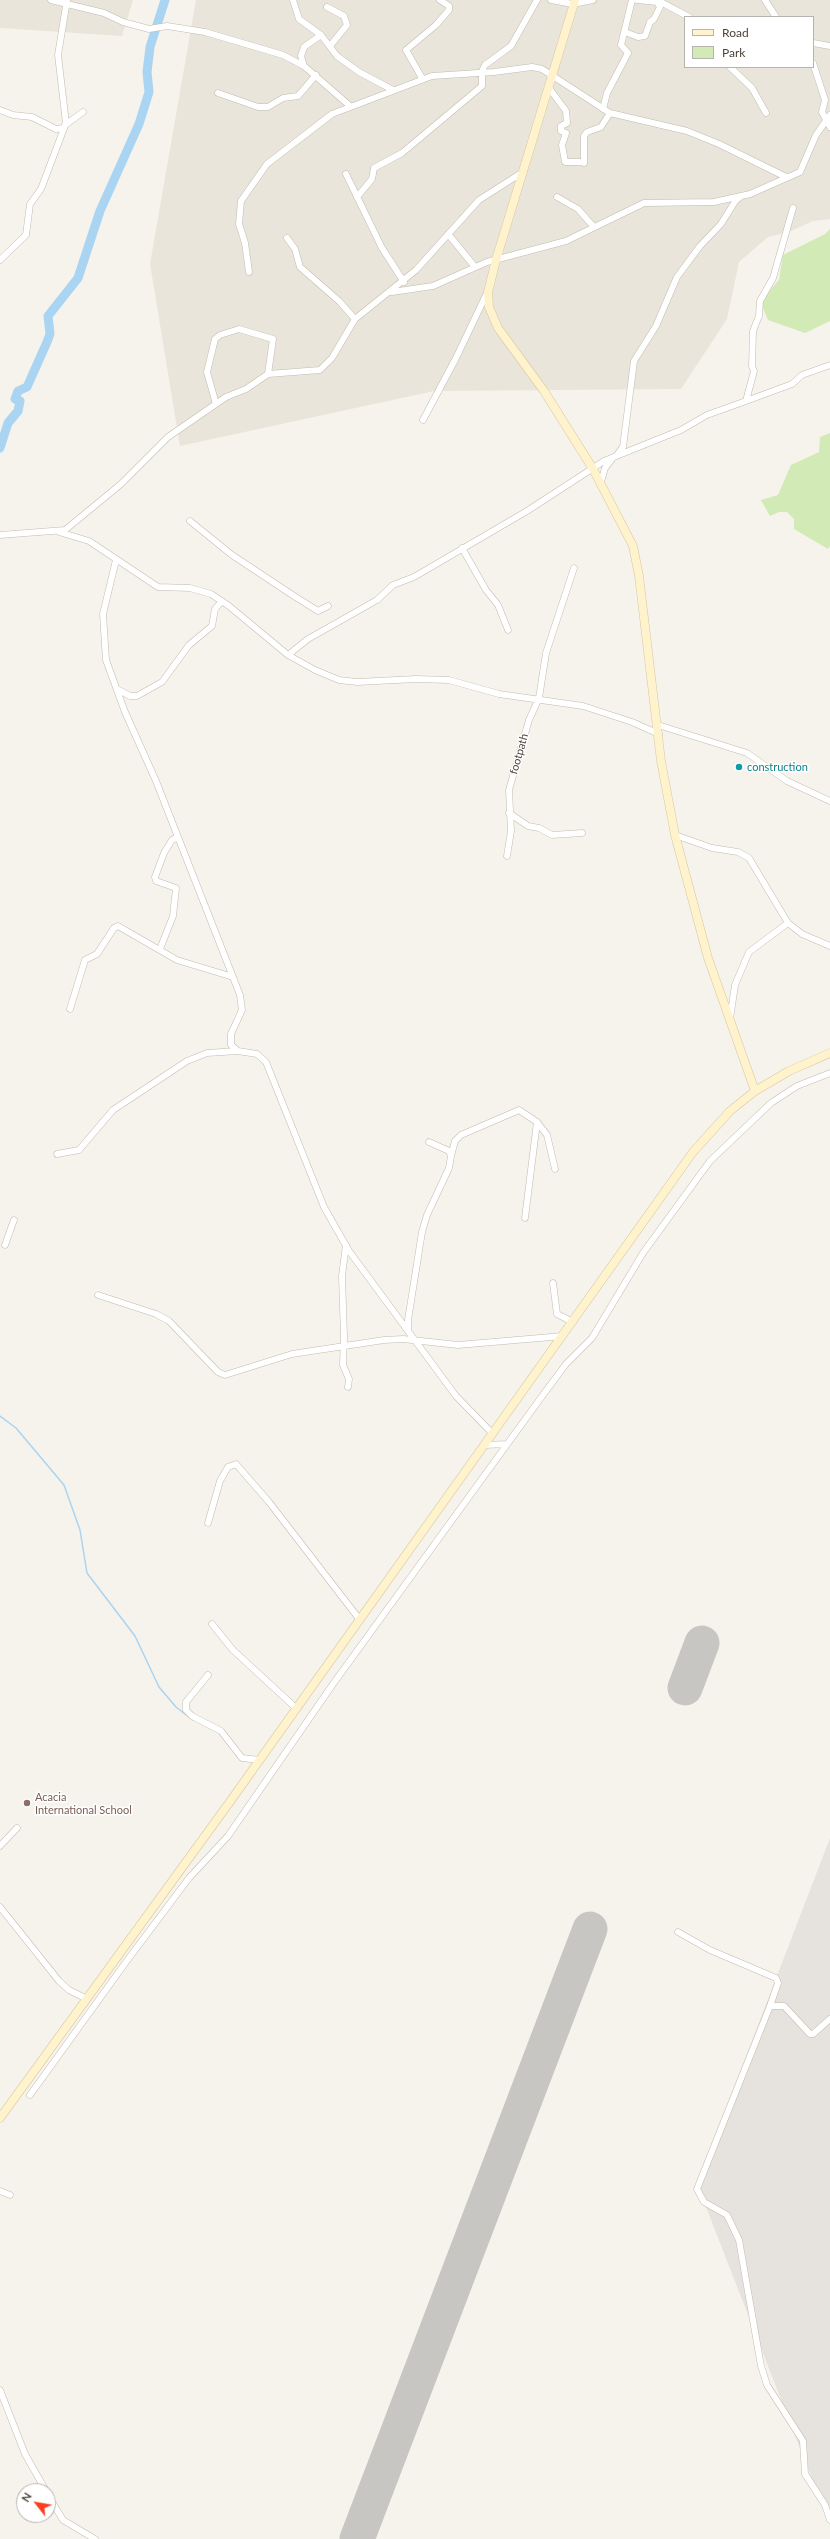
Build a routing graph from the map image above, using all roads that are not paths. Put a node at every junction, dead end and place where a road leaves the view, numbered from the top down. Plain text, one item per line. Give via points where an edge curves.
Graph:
1 (51, 0) edge
2 (293, 0) edge
3 (440, 0) edge
4 (537, 0) edge
5 (551, 0) edge
6 (593, 0) edge
7 (632, 0) edge
8 (637, 0) edge
9 (765, 0) edge
10 (67, 1) edge
11 (659, 1) edge
12 (574, 2) edge
13 (327, 7) dead end
14 (687, 16) edge
15 (775, 16) edge
16 (625, 32) junction
17 (321, 35) junction
18 (814, 43) edge
19 (330, 46) junction
20 (830, 46) edge
21 (304, 66) junction
22 (814, 66) edge
23 (731, 68) edge
24 (482, 71) junction
25 (316, 75) junction
26 (553, 75) junction
27 (422, 78) junction
28 (549, 88) junction
29 (394, 90) junction
30 (218, 93) dead end
31 (350, 106) junction
32 (603, 109) junction
33 (0, 110) edge
34 (83, 112) dead end
35 (766, 113) dead end
36 (610, 114) junction
37 (828, 117) edge
38 (63, 127) junction
39 (830, 127) edge
40 (523, 172) junction
41 (346, 174) dead end
42 (786, 177) junction
43 (357, 197) junction
44 (557, 197) dead end
45 (741, 197) junction
46 (793, 208) dead end
47 (593, 226) junction
48 (448, 234) junction
49 (287, 238) dead end
50 (0, 260) edge
51 (496, 260) junction
52 (475, 267) junction
53 (249, 272) dead end
54 (404, 282) junction
55 (392, 292) junction
56 (488, 292) junction
57 (355, 319) junction
58 (830, 365) edge
59 (268, 374) junction
60 (746, 401) junction
61 (216, 404) junction
62 (423, 420) dead end
63 (615, 457) junction
64 (593, 469) junction
65 (601, 482) junction
66 (190, 521) dead end
67 (59, 532) junction
68 (0, 535) edge
69 (462, 548) junction
70 (116, 560) junction
71 (574, 568) dead end
72 (222, 601) junction
73 (328, 606) dead end
74 (508, 630) dead end
75 (288, 655) junction
76 (117, 689) junction
77 (539, 698) junction
78 (658, 725) junction
79 (659, 734) junction
80 (830, 801) edge
81 (509, 813) junction
82 (582, 833) dead end
83 (675, 834) junction
84 (178, 837) junction
85 (507, 856) dead end
86 (788, 923) junction
87 (830, 946) edge
88 (160, 949) junction
89 (233, 977) junction
90 (70, 1009) dead end
91 (730, 1024) junction
92 (238, 1050) junction
93 (830, 1053) edge
94 (830, 1073) edge
95 (755, 1091) junction
96 (537, 1122) junction
97 (429, 1142) dead end
98 (57, 1154) dead end
99 (451, 1156) junction
100 (555, 1169) dead end
101 (526, 1218) dead end
102 (14, 1220) dead end
103 (4, 1245) dead end
104 (346, 1245) junction
105 (553, 1283) dead end
106 (98, 1294) dead end
107 (573, 1322) junction
108 (408, 1331) junction
109 (563, 1336) junction
110 (414, 1341) junction
111 (343, 1348) junction
112 (348, 1387) dead end
113 (493, 1434) junction
114 (507, 1444) junction
115 (485, 1445) junction
116 (208, 1523) dead end
117 (360, 1620) junction
118 (212, 1624) dead end
119 (208, 1675) dead end
120 (297, 1709) junction
121 (260, 1760) junction
122 (17, 1828) dead end
123 (0, 1846) edge
124 (0, 1907) edge
125 (678, 1932) dead end
126 (87, 1999) junction
127 (770, 2006) junction
128 (830, 2019) edge
129 (30, 2095) dead end
130 (0, 2118) edge
131 (0, 2191) edge
132 (10, 2195) dead end
133 (0, 2390) edge
134 (41, 2483) edge
135 (56, 2508) edge
136 (830, 2520) edge
137 (95, 2539) edge

1 - 10 street
2 - 17 street via 299,19
3 - 27 street via 449,6 449,10 436,25 406,50
4 - 24 street via 510,46 485,65
5 - 12 street
6 - 12 street
7 - 16 street
8 - 11 street
9 - 15 street
10 - 21 street via 149,29 167,26 205,32 283,55
10 - 38 street via 58,55 67,117
11 - 14 street
11 - 16 street via 660,7 645,36 638,37
12 - 26 main road
13 - 19 street via 344,16 347,25
16 - 32 street via 621,45 628,53 607,93
17 - 19 street
17 - 21 street via 304,47 301,56
18 - 20 street
19 - 29 street via 359,72
21 - 25 street
22 - 37 street via 825,100 822,112
23 - 35 street via 752,88
24 - 26 street via 532,67
24 - 27 street
24 - 43 street via 483,82 480,88 402,153 374,168 372,179
25 - 30 street via 298,96 283,98 268,107 258,107
25 - 31 street
26 - 28 main road
26 - 32 street
27 - 29 street
28 - 36 street via 566,111 567,123 561,130 566,133 562,145 565,162 584,163 584,136 587,132 601,127
28 - 40 main road
29 - 31 street
31 - 53 street via 328,116 267,164 242,198 239,224 245,242
32 - 36 street
33 - 38 street via 13,115 32,117 56,129
34 - 38 street
36 - 42 street via 687,131
37 - 39 street
37 - 42 street via 816,135 800,172
38 - 50 street via 41,189 30,204 26,235
40 - 48 street via 479,200
40 - 51 main road
41 - 43 street
42 - 45 street
43 - 54 street via 382,248
44 - 47 street via 578,209
45 - 47 street via 697,204 659,201 644,203
45 - 63 street via 736,200 721,224 700,246 677,277 656,326 634,361 623,447
46 - 60 street via 773,278 760,301 759,316 753,331 754,371
47 - 51 street via 556,245
48 - 52 street
48 - 54 street
49 - 57 street via 295,249 300,267 339,301
51 - 52 street
51 - 56 main road
52 - 55 street via 433,286
54 - 55 street
55 - 57 street
56 - 62 street
56 - 64 main road via 489,307 498,328 544,390
57 - 59 street via 332,358 320,370
58 - 60 street via 802,375 792,384
59 - 61 street
59 - 61 street via 273,339 239,329 233,333 220,335 215,339 207,372
60 - 63 street via 707,415 681,430
61 - 67 street via 168,437 107,497 80,520
63 - 64 street
63 - 65 street via 605,468
64 - 65 main road
64 - 69 street
65 - 78 main road via 625,527 636,555
66 - 73 street via 232,555 300,600 318,611
67 - 68 street
67 - 70 street via 89,541
69 - 74 street via 486,590 498,605
69 - 75 street via 393,585 377,600 308,638
70 - 72 street via 158,587 196,589
70 - 76 street via 107,593 103,631 106,660
71 - 77 street, footpath via 546,653
72 - 75 street
72 - 76 street via 215,609 212,626 189,646 162,682 137,696 130,696
75 - 77 street via 325,675 349,682 438,679 499,694
76 - 84 street
77 - 79 street via 588,707
77 - 81 street, footpath via 531,712 512,781
78 - 79 main road
78 - 80 street via 747,753 787,781
79 - 83 main road via 661,761
81 - 82 street via 528,826 552,835
81 - 85 street, footpath via 511,831
83 - 86 street via 712,848 738,852 749,858
83 - 91 main road via 708,958
84 - 88 street via 172,840 164,853 155,877 156,881 176,888 173,916
84 - 89 street
86 - 87 street via 802,934
86 - 91 street via 749,952 735,985
88 - 89 street via 187,964
88 - 90 street via 121,926 114,928 97,954 85,960
89 - 92 street via 242,1006 230,1038 231,1045
91 - 95 main road
92 - 98 street via 207,1053 187,1061 113,1110 79,1150
92 - 104 street via 258,1054 266,1062 324,1207
93 - 95 main road via 789,1071
94 - 114 street via 797,1086 771,1103 710,1161 643,1253 592,1338 566,1364
95 - 107 main road via 730,1111 694,1152
96 - 99 street via 520,1110 461,1135 455,1141
96 - 100 street via 547,1135
96 - 101 street
97 - 99 street via 449,1151
99 - 108 street via 449,1168 427,1215 422,1232
102 - 103 street
104 - 108 street
104 - 111 street via 342,1276
105 - 107 street via 557,1314
106 - 111 street via 169,1321 222,1375 292,1354
107 - 109 main road
108 - 110 street
109 - 110 street via 458,1345
109 - 113 main road
110 - 111 street via 384,1340
110 - 113 street via 456,1396
111 - 112 street via 343,1365
113 - 115 main road
114 - 115 street
114 - 129 street via 333,1684 228,1836 180,1890
115 - 117 main road
116 - 117 street via 220,1481 229,1465 236,1464 269,1502
117 - 120 main road
118 - 120 street via 233,1650
119 - 121 street via 186,1702 186,1710 192,1716 222,1731 242,1758
120 - 121 main road
121 - 126 main road
122 - 123 street
124 - 126 street via 59,1981 69,1990
125 - 127 street via 710,1950 776,1978 778,1983
126 - 130 main road
127 - 128 street via 784,2006 810,2034
127 - 136 street via 697,2189 704,2202 727,2215 739,2240 761,2366 768,2385 803,2441 805,2474 825,2505
131 - 132 street
133 - 134 street via 24,2454
135 - 137 street via 63,2520

